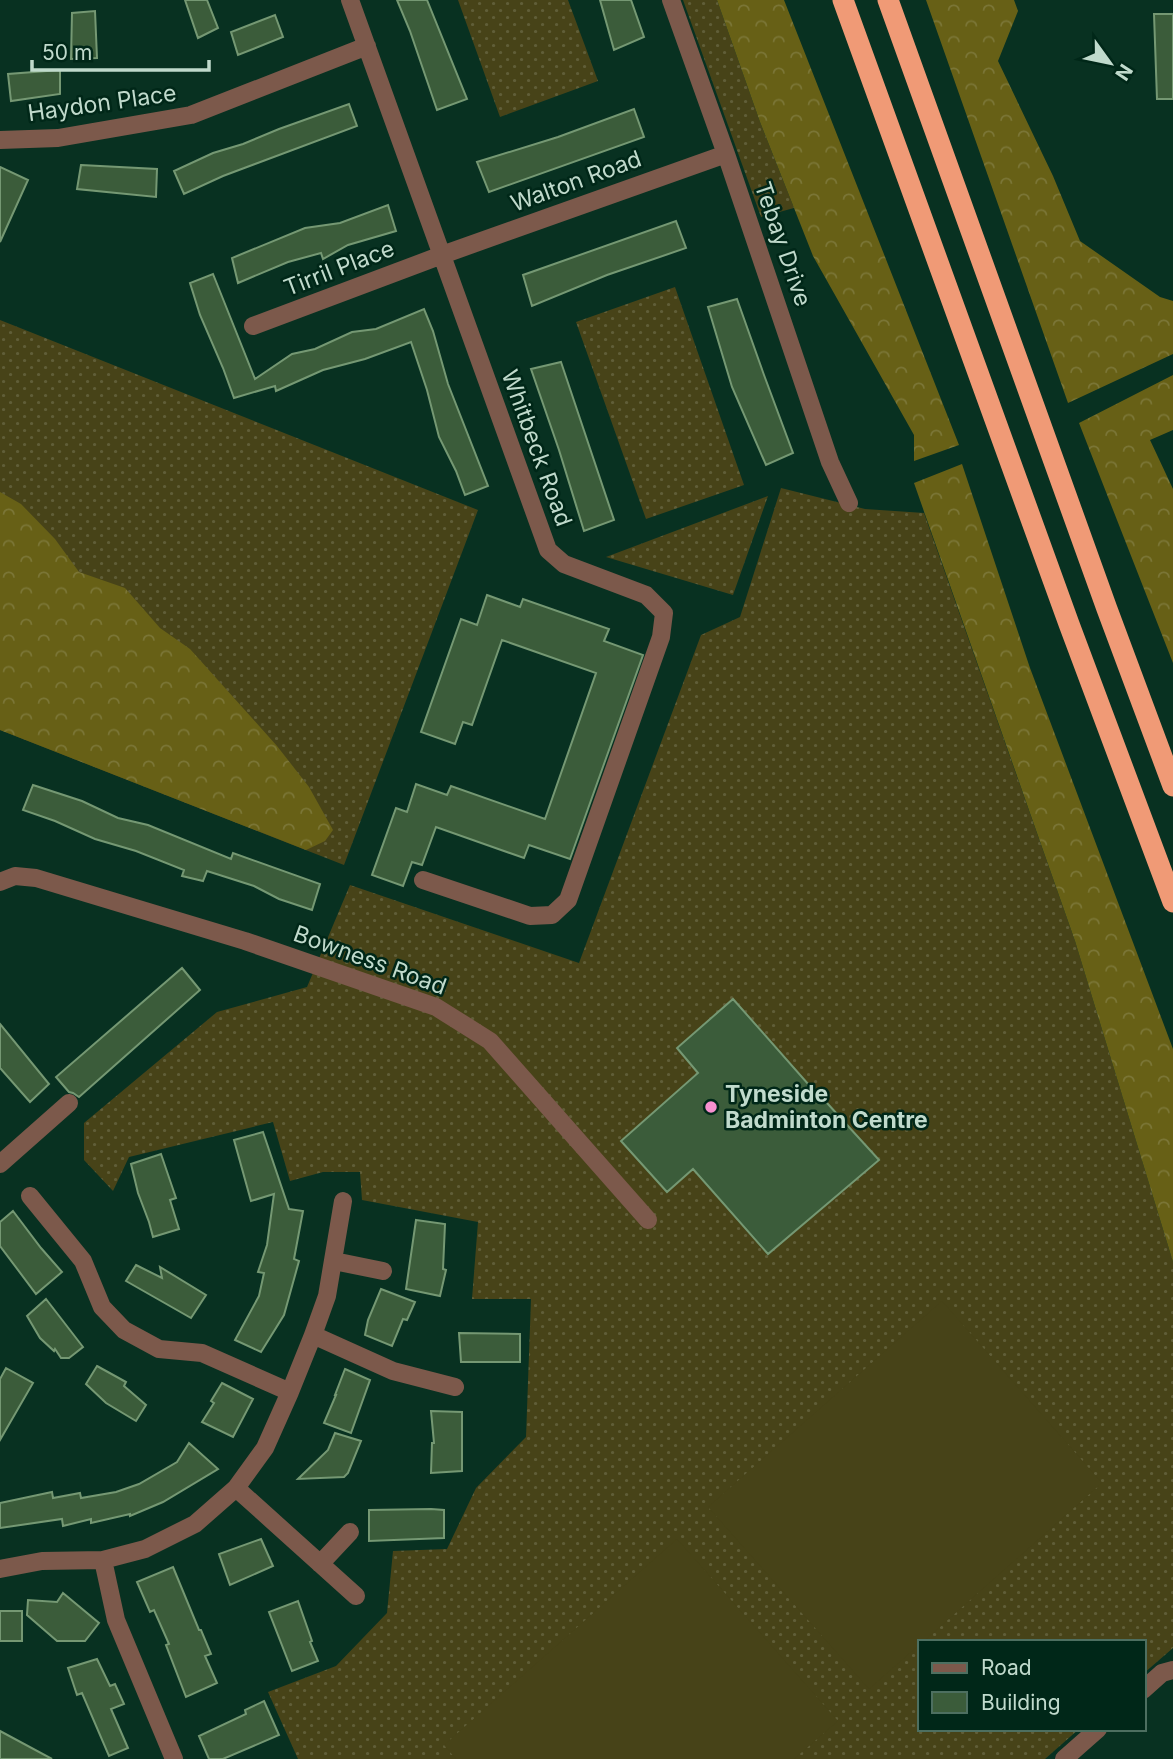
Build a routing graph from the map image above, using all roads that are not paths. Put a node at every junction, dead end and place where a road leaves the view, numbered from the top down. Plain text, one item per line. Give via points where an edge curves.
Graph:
1 (351, 0) edge
2 (671, 0) edge
3 (844, 0) edge
4 (888, 0) edge
5 (367, 46) junction
6 (0, 140) edge
7 (726, 153) junction
8 (442, 255) junction
9 (253, 326) dead end
10 (849, 503) dead end
11 (1173, 786) edge
12 (423, 880) dead end
13 (0, 882) edge
14 (1173, 902) edge
15 (69, 1103) dead end
16 (0, 1164) edge
17 (30, 1196) dead end
18 (343, 1201) dead end
19 (648, 1220) dead end
20 (334, 1261) junction
21 (383, 1271) dead end
22 (313, 1335) junction
23 (454, 1387) dead end
24 (290, 1392) junction
25 (236, 1488) junction
26 (350, 1532) dead end
27 (103, 1560) junction
28 (320, 1564) junction
29 (0, 1569) edge
30 (356, 1597) dead end
31 (1173, 1670) edge
32 (1145, 1688) edge
33 (1096, 1731) edge
34 (174, 1759) edge
35 (1064, 1759) edge

1 - 5 street, Whitbeck Road
2 - 7 street, Tebay Drive
3 - 14 highway
4 - 11 highway
5 - 6 street, Haydon Place via 191,115 58,138
5 - 8 street, Whitbeck Road
7 - 8 street, Walton Road
7 - 10 street, Tebay Drive via 830,462
8 - 9 street, Tirril Place
8 - 12 street, Whitbeck Road via 548,551 564,564 646,595 664,613 661,637 568,900 552,915 530,916
13 - 19 street, Bowness Road via 15,876 36,878 245,941 436,1007 491,1041
15 - 16 street
17 - 24 street via 83,1261 102,1307 124,1330 159,1349 202,1353
18 - 20 street
20 - 21 street
20 - 22 street
22 - 23 street via 393,1371
22 - 24 street
24 - 25 street via 265,1448
25 - 27 street via 195,1524 145,1549
25 - 28 street
26 - 28 street
27 - 29 street via 42,1561
27 - 34 street via 116,1620
28 - 30 street
31 - 32 street
33 - 35 street

